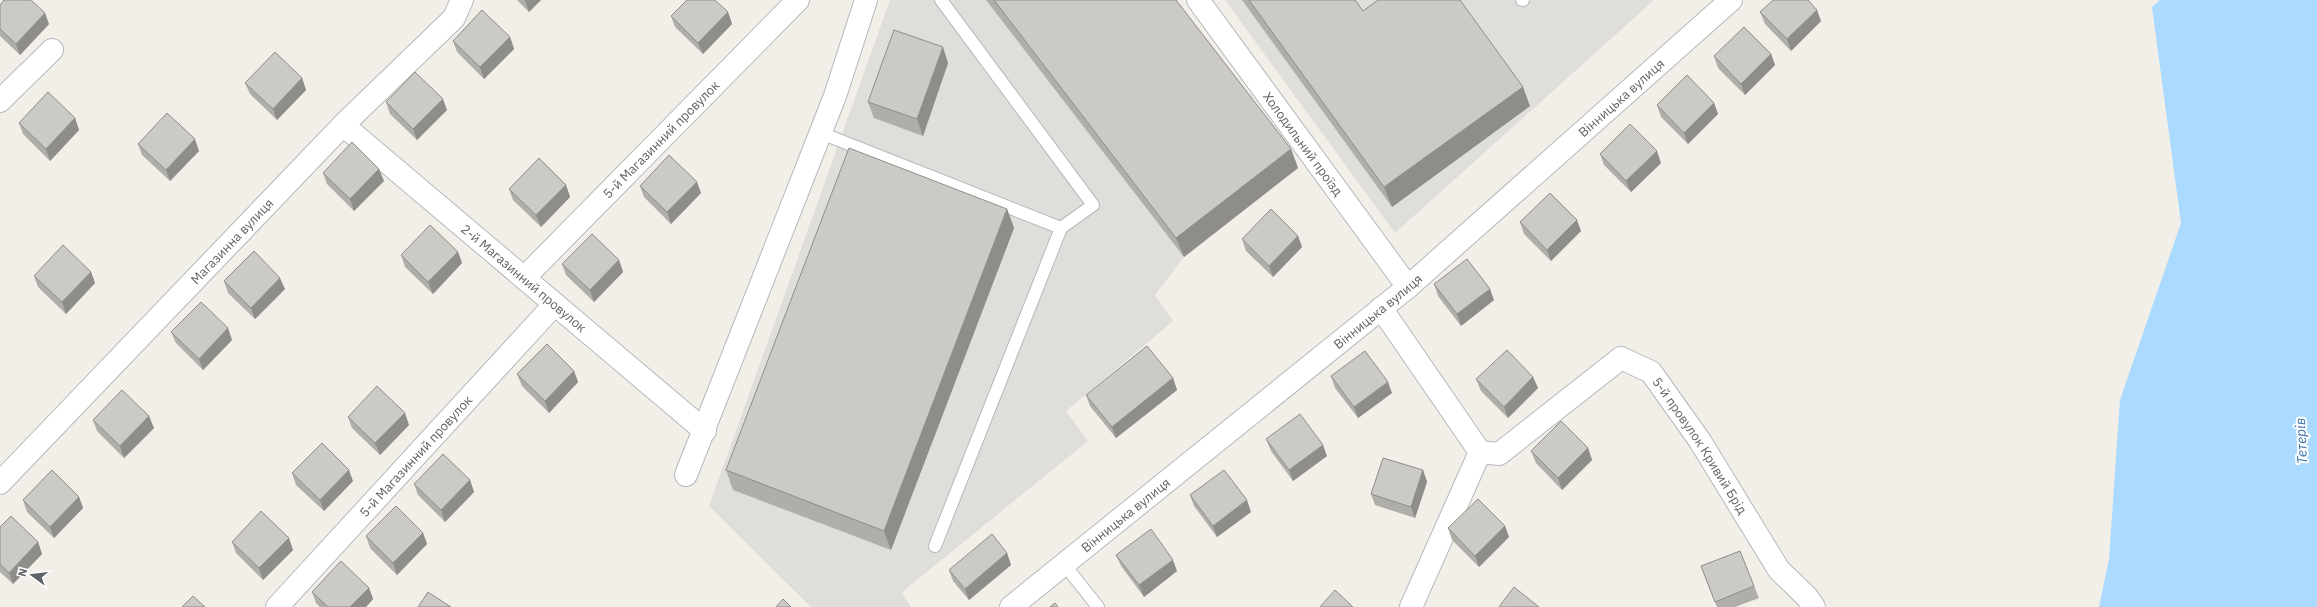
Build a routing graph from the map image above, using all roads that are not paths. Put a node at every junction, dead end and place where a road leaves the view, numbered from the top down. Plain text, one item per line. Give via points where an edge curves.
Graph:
1 (462, 0) edge
2 (798, 0) edge
3 (866, 0) edge
4 (941, 0) edge
5 (1198, 0) edge
6 (1731, 0) edge
7 (52, 50) dead end
8 (0, 101) edge
9 (343, 125) junction
10 (821, 133) junction
11 (1061, 228) junction
12 (524, 278) junction
13 (1408, 286) junction
14 (555, 304) junction
15 (1381, 308) junction
16 (705, 431) junction
17 (1480, 452) junction
18 (686, 475) dead end
19 (0, 483) edge
20 (935, 546) dead end
21 (1064, 564) junction
22 (277, 607) edge
23 (1011, 607) edge
24 (1098, 607) edge
25 (1411, 607) edge
26 (1814, 607) edge

1 - 9 street, Магазинна вулиця via 454,18
2 - 12 street, 5-й Магазинний провулок
3 - 10 street
4 - 11 lane via 1093,205
5 - 13 street, Холодильний проїзд
6 - 13 street, Вінницька вулиця
7 - 8 street
9 - 12 street, 2-й Магазинний провулок
9 - 19 street, Магазинна вулиця
10 - 11 lane
10 - 16 street
11 - 20 lane
12 - 14 street, 2-й Магазинний провулок
13 - 15 street, Вінницька вулиця
14 - 16 street, 2-й Магазинний провулок
14 - 22 street, 5-й Магазинний провулок
15 - 17 street
15 - 21 street, Вінницька вулиця
16 - 18 street
17 - 25 street
17 - 26 street, 5-й провулок Кривий Брід via 1499,454 1621,358 1651,372 1700,441 1779,570
21 - 23 street, Вінницька вулиця
21 - 24 lane

